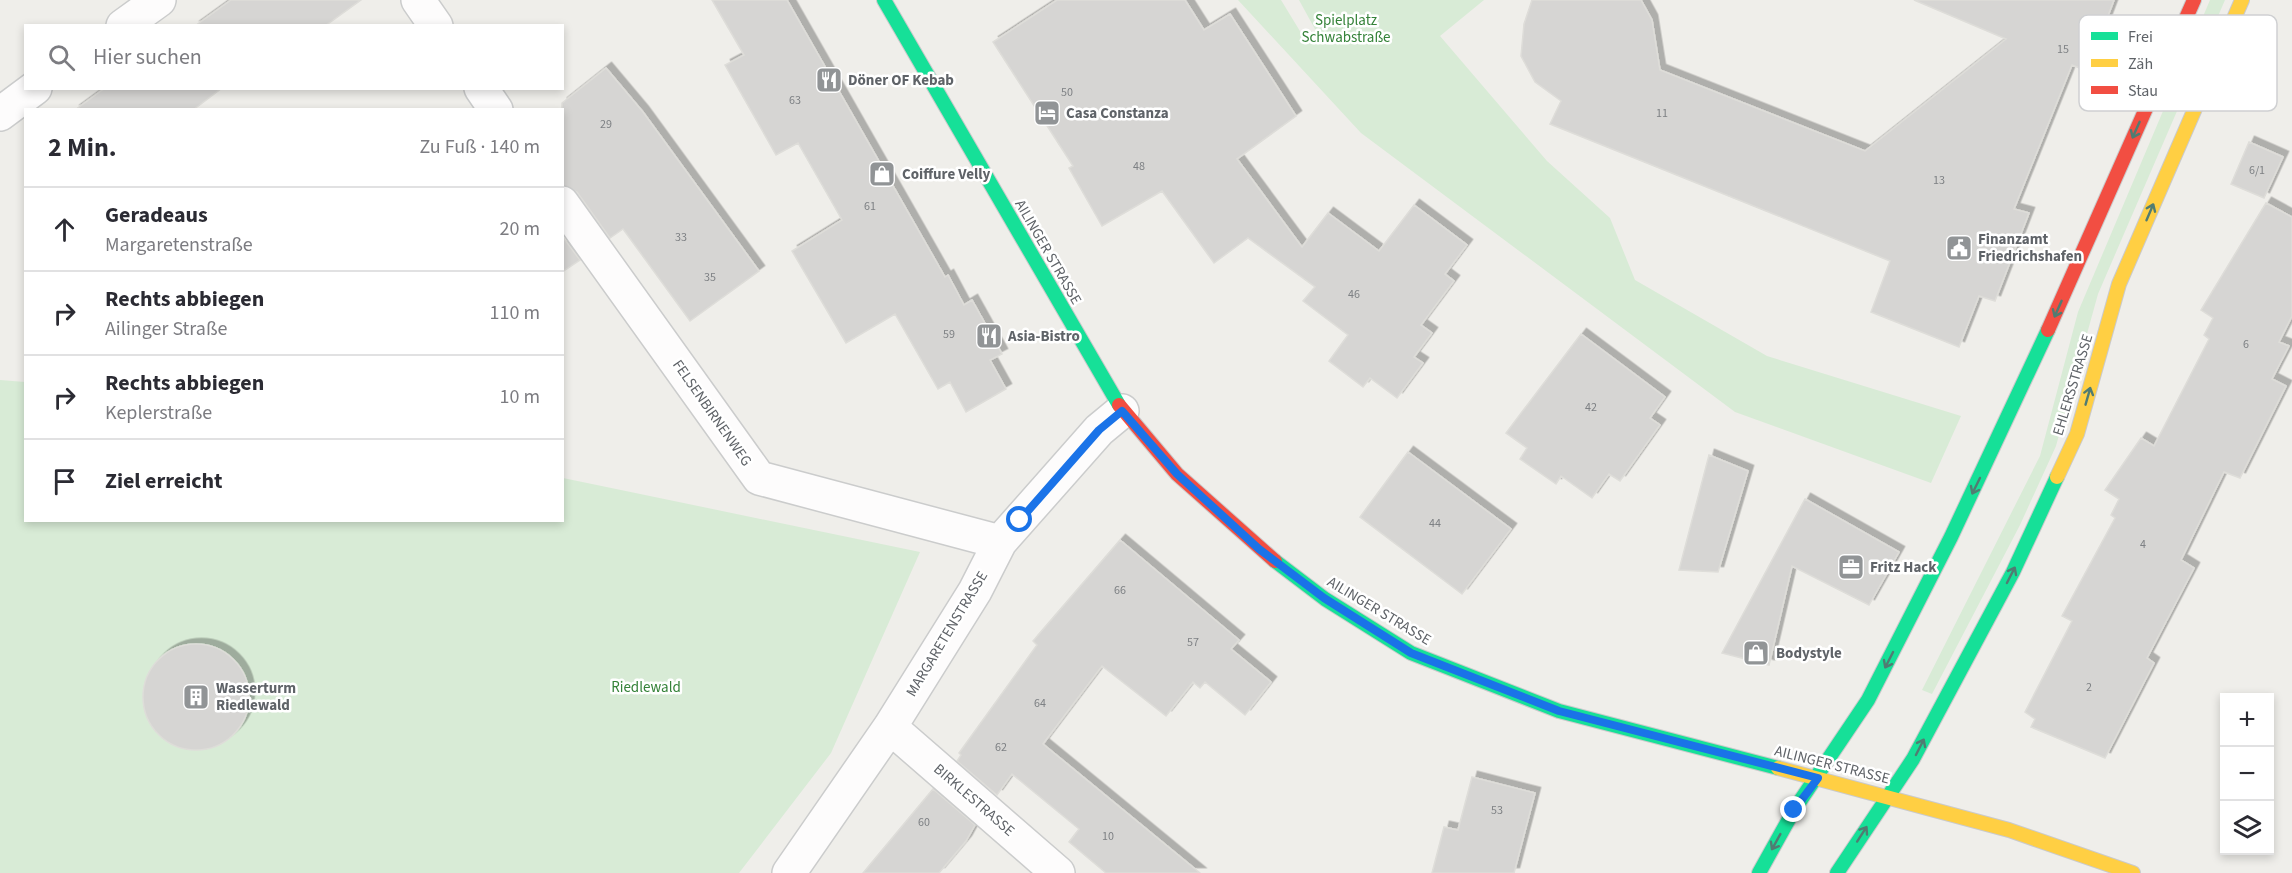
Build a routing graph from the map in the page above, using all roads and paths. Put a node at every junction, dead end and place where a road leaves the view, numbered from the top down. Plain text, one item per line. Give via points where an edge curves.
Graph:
1 (159, 0) edge
2 (418, 0) edge
3 (884, 0) edge
4 (2194, 0) edge
5 (2242, 0) edge
6 (2187, 15) edge
7 (2236, 15) edge
8 (126, 24) edge
9 (435, 24) edge
10 (32, 90) edge
11 (482, 90) edge
12 (495, 108) edge
13 (2145, 111) edge
14 (2194, 111) edge
15 (0, 114) edge
16 (564, 206) edge
17 (1122, 411) junction
18 (1000, 542) junction
19 (890, 727) junction
20 (1818, 778) junction
21 (1888, 796) junction
22 (789, 873) edge
23 (1058, 873) edge
24 (1759, 873) edge
25 (1837, 873) edge
26 (2133, 873) edge

1 - 8 street
2 - 9 street
3 - 17 street, AILINGER STRASSE
4 -> 6 street
7 -> 5 street, EHLERSSTRASSE
10 - 15 street
11 - 12 street
13 -> 20 street via 1962,516 1868,700
21 -> 14 street, EHLERSSTRASSE via 1913,759 2013,572 2077,434 2119,284
16 - 18 street, FELSENBIRNENWEG via 759,478
17 - 18 street, MARGARETENSTRASSE via 1099,430
17 - 20 street, AILINGER STRASSE via 1177,474 1259,549 1324,598 1411,653 1559,711
18 - 19 street, MARGARETENSTRASSE via 975,591
19 - 22 street, MARGARETENSTRASSE
19 - 23 street, BIRKLESTRASSE
20 - 21 street, AILINGER STRASSE
20 -> 24 street via 1794,810
25 -> 21 street, EHLERSSTRASSE
21 - 26 street, AILINGER STRASSE via 2010,830

